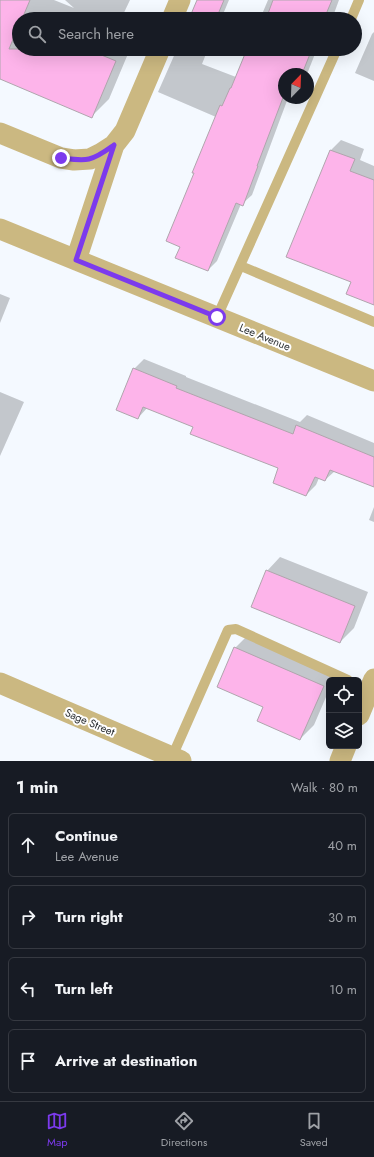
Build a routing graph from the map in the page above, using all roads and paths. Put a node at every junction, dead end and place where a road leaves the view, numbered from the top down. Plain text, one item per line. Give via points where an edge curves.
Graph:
1 (180, 0) edge
2 (359, 0) edge
3 (175, 12) edge
4 (354, 12) edge
5 (157, 56) edge
6 (334, 56) edge
7 (0, 133) edge
8 (114, 145) junction
9 (0, 229) edge
10 (76, 260) junction
11 (241, 266) junction
12 (217, 317) junction
13 (374, 322) edge
14 (374, 381) edge
15 (341, 677) edge
16 (0, 683) edge
17 (368, 685) edge
18 (360, 713) edge
19 (345, 749) edge
20 (176, 759) edge
21 (340, 761) edge

1 - 3 street
2 - 4 lane
5 - 8 street via 125,131
6 - 11 lane
7 - 8 street via 68,159 90,159
8 - 10 street
9 - 10 street, Lee Avenue
10 - 12 street, Lee Avenue
11 - 12 lane
11 - 13 lane
12 - 14 street, Lee Avenue
15 - 20 lane via 236,629 228,630
16 - 20 street, Sage Street
17 - 18 street
19 - 21 street

